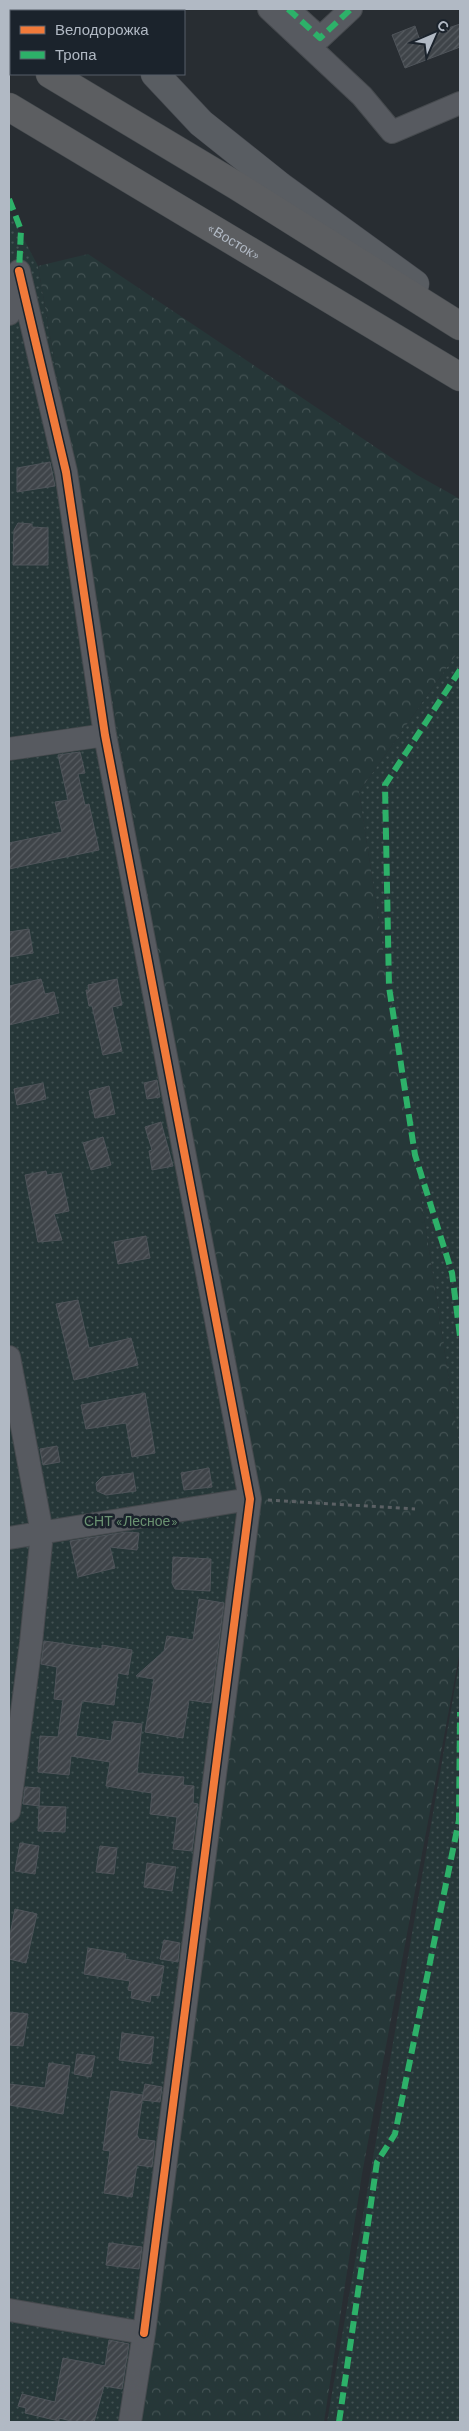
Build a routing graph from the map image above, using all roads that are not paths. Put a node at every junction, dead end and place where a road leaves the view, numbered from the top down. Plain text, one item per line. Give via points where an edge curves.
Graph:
1 (269, 9) edge
2 (288, 9) edge
3 (352, 9) edge
4 (52, 75) edge
5 (156, 75) edge
6 (460, 103) edge
7 (9, 107) edge
8 (9, 314) edge
9 (460, 318) edge
10 (460, 326) edge
11 (460, 377) edge
12 (105, 736) junction
13 (9, 749) edge
14 (9, 1357) edge
15 (250, 1499) junction
16 (42, 1533) junction
17 (9, 1538) edge
18 (9, 1811) edge
19 (9, 2310) edge
20 (144, 2333) junction
21 (130, 2422) edge

1 - 6 street via 362,96 392,132
2 - 3 street via 320,38
4 - 10 highway
5 - 9 main road via 201,123 280,186
7 - 11 highway, «Восток»
8 - 12 street via 19,271 66,472
12 - 13 street
12 - 15 street
14 - 16 street
15 - 16 street
15 - 20 street
16 - 17 street
16 - 18 street
19 - 20 street
20 - 21 street

